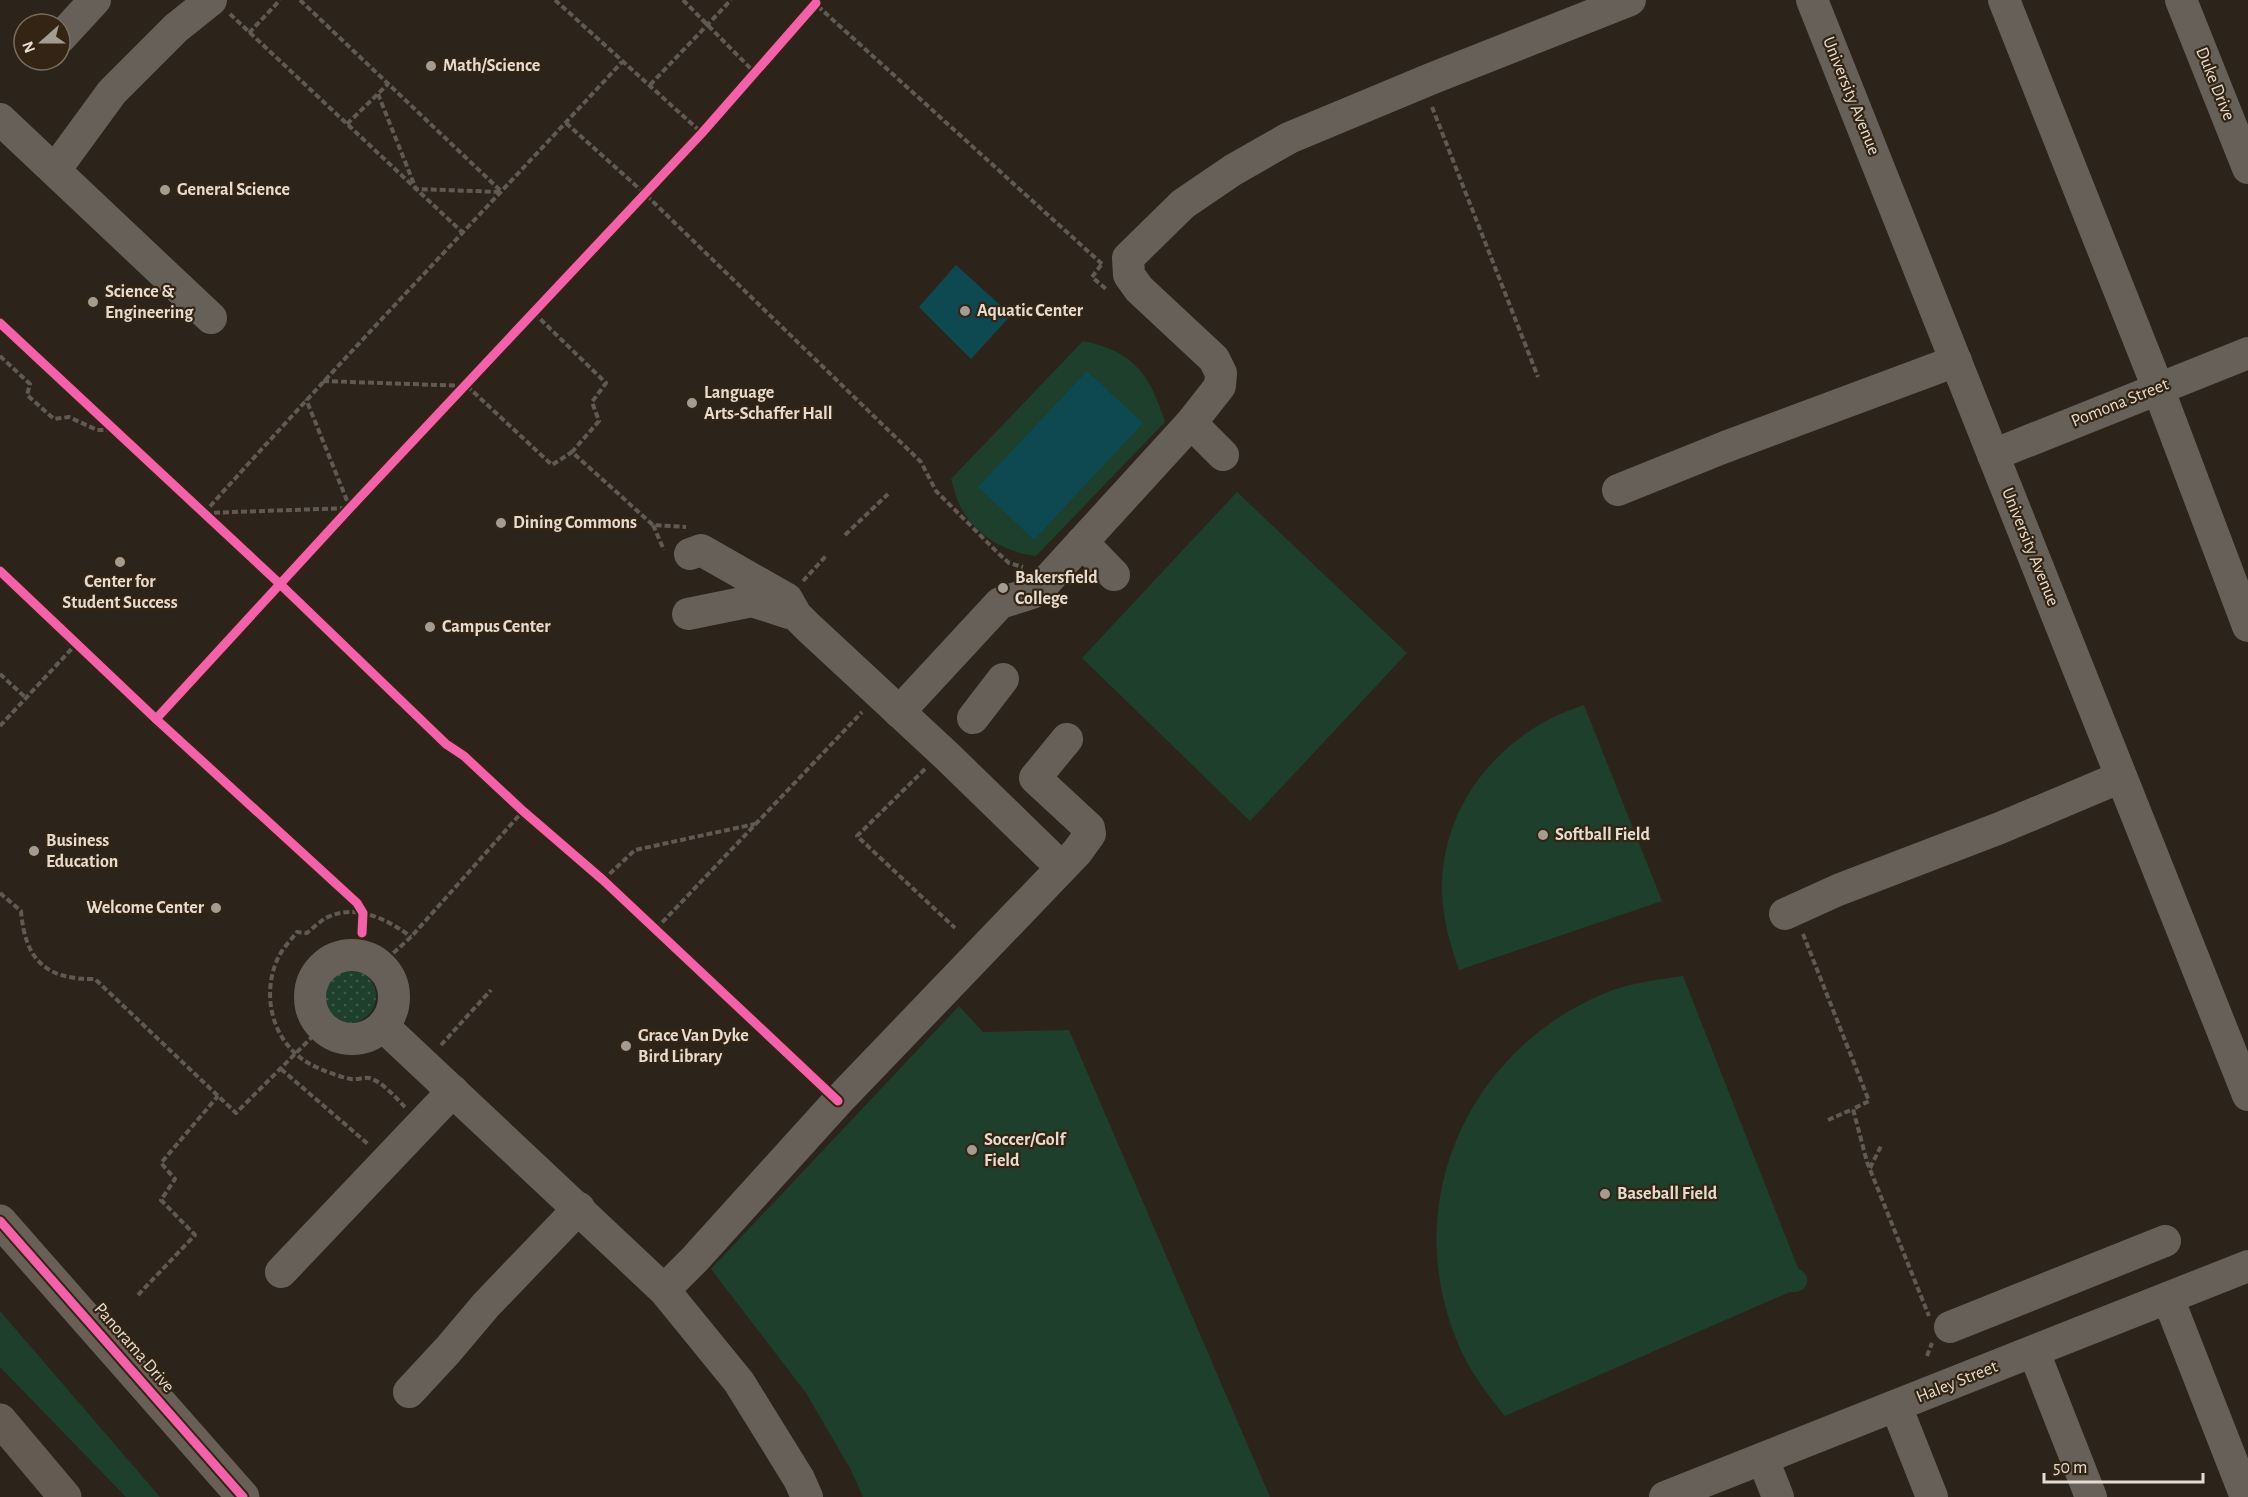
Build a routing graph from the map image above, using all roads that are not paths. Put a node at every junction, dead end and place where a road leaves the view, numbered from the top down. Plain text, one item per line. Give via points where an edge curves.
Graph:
1 (95, 0) edge
2 (1630, 0) edge
3 (1812, 0) edge
4 (2004, 0) edge
5 (2181, 0) edge
6 (218, 4) edge
7 (72, 25) edge
8 (0, 119) edge
9 (2248, 168) edge
10 (55, 170) junction
11 (211, 318) dead end
12 (2248, 353) edge
13 (1956, 361) junction
14 (2158, 388) junction
15 (1191, 423) junction
16 (1223, 455) dead end
17 (1993, 455) junction
18 (1618, 490) dead end
19 (1082, 542) junction
20 (682, 545) road end
21 (1114, 575) dead end
22 (796, 602) junction
23 (688, 614) dead end
24 (2248, 626) edge
25 (1003, 679) dead end
26 (899, 712) junction
27 (973, 718) dead end
28 (1067, 739) dead end
29 (2121, 777) junction
30 (1061, 867) junction
31 (1789, 912) road end
32 (383, 1026) junction
33 (453, 1091) junction
34 (2248, 1095) edge
35 (579, 1208) junction
36 (0, 1221) edge
37 (2164, 1241) dead end
38 (2248, 1266) edge
39 (281, 1272) dead end
40 (664, 1290) junction
41 (2168, 1298) junction
42 (1939, 1328) road end
43 (2034, 1352) junction
44 (409, 1392) dead end
45 (1896, 1406) junction
46 (0, 1420) edge
47 (1763, 1459) junction
48 (65, 1497) edge
49 (243, 1497) edge
50 (807, 1497) edge
51 (1665, 1497) edge
52 (1778, 1497) edge
53 (1932, 1497) edge
54 (2091, 1497) edge
55 (2246, 1497) edge

1 - 7 street
2 - 15 street via 1289,138 1183,204 1128,258 1129,275 1139,289 1214,359 1221,373 1220,386
3 - 13 street, University Avenue
4 - 14 street
5 - 9 street, Duke Drive
6 - 10 street via 176,28 112,92
8 - 10 street
10 - 11 street
12 - 14 street, Pomona Street
13 - 17 street, University Avenue
13 - 18 street
14 - 17 street, Pomona Street
14 - 24 street
15 - 16 street
15 - 19 street
17 - 29 street, University Avenue
19 - 21 street
19 - 26 street via 1038,589 1000,603
20 - 22 street via 701,550
22 - 23 street via 752,601
22 - 26 street
25 - 27 street
26 - 30 street
28 - 30 street via 1035,778 1089,828 1090,834
29 - 31 street
29 - 34 street, University Avenue
30 - 40 street
32 - 32 street via 391,1015 394,995 388,975 380,965 362,956 342,955 319,970 309,994 310,1007 321,1028 348,1040 367,1037
32 - 33 street
33 - 35 street
33 - 39 street
35 - 40 street
35 - 44 street
36 - 49 main road, Panorama Drive
37 - 42 street
38 - 41 street, Haley Street
40 - 50 street via 739,1382
41 - 43 street, Haley Street
41 - 55 street
43 - 45 street, Haley Street
43 - 54 street
45 - 47 street, Haley Street
45 - 53 street
46 - 48 highway
47 - 51 street, Haley Street
47 - 52 street

